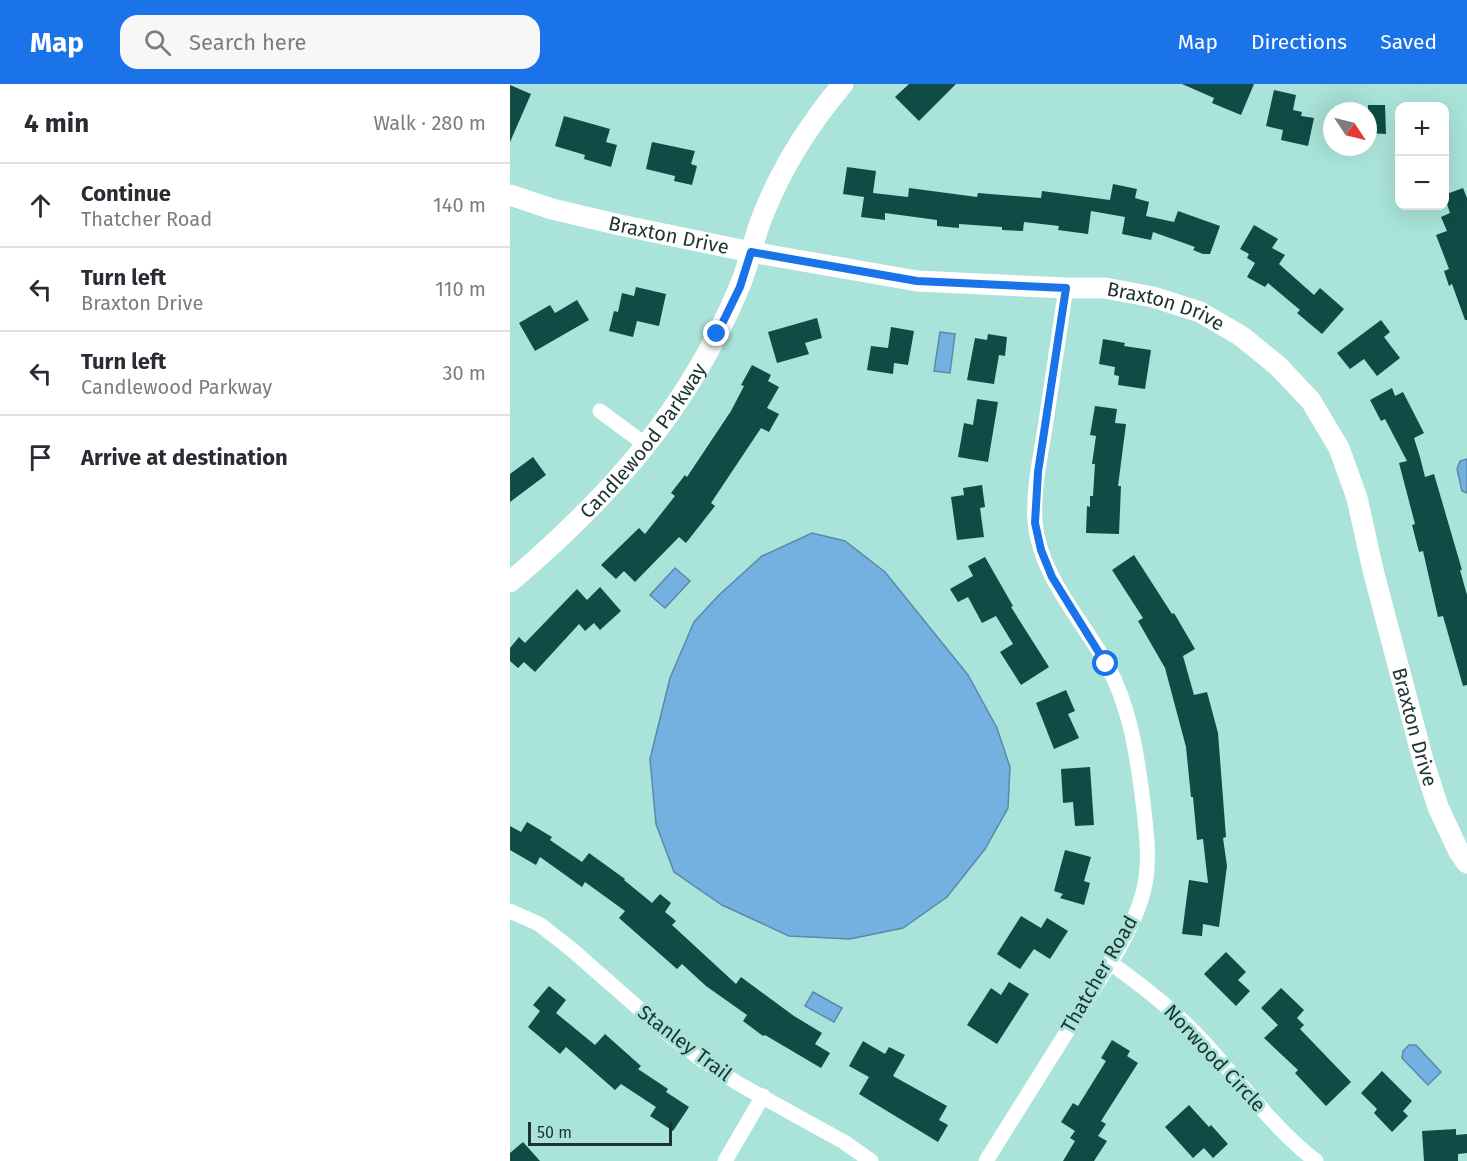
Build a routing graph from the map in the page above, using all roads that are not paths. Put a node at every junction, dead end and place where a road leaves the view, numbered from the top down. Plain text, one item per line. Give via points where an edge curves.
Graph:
1 (843, 84) edge
2 (510, 195) edge
3 (751, 252) junction
4 (1066, 288) junction
5 (600, 411) dead end
6 (646, 446) junction
7 (510, 582) edge
8 (1467, 863) edge
9 (510, 911) edge
10 (1109, 962) junction
11 (763, 1096) junction
12 (725, 1161) edge
13 (871, 1161) edge
14 (986, 1161) edge
15 (1316, 1161) edge

1 - 3 street, Candlewood Parkway via 821,110 790,160 763,215
2 - 3 street, Braxton Drive via 620,225
3 - 4 street, Braxton Drive via 917,281
3 - 6 street, Candlewood Parkway via 740,287 686,391
4 - 8 street, Braxton Drive via 1105,288 1153,297 1200,312 1278,366 1311,401 1339,448 1357,498 1417,741 1438,807
4 - 10 street, Thatcher Road via 1038,472 1035,523 1052,577 1106,664 1121,696 1138,763 1147,832 1142,892 1130,928
5 - 6 street
6 - 7 street, Candlewood Parkway via 592,507
9 - 11 street, Stanley Trail via 539,924 702,1060
10 - 14 street, Thatcher Road
10 - 15 street, Norwood Circle via 1166,1005
11 - 12 street
11 - 13 street, Stanley Trail

